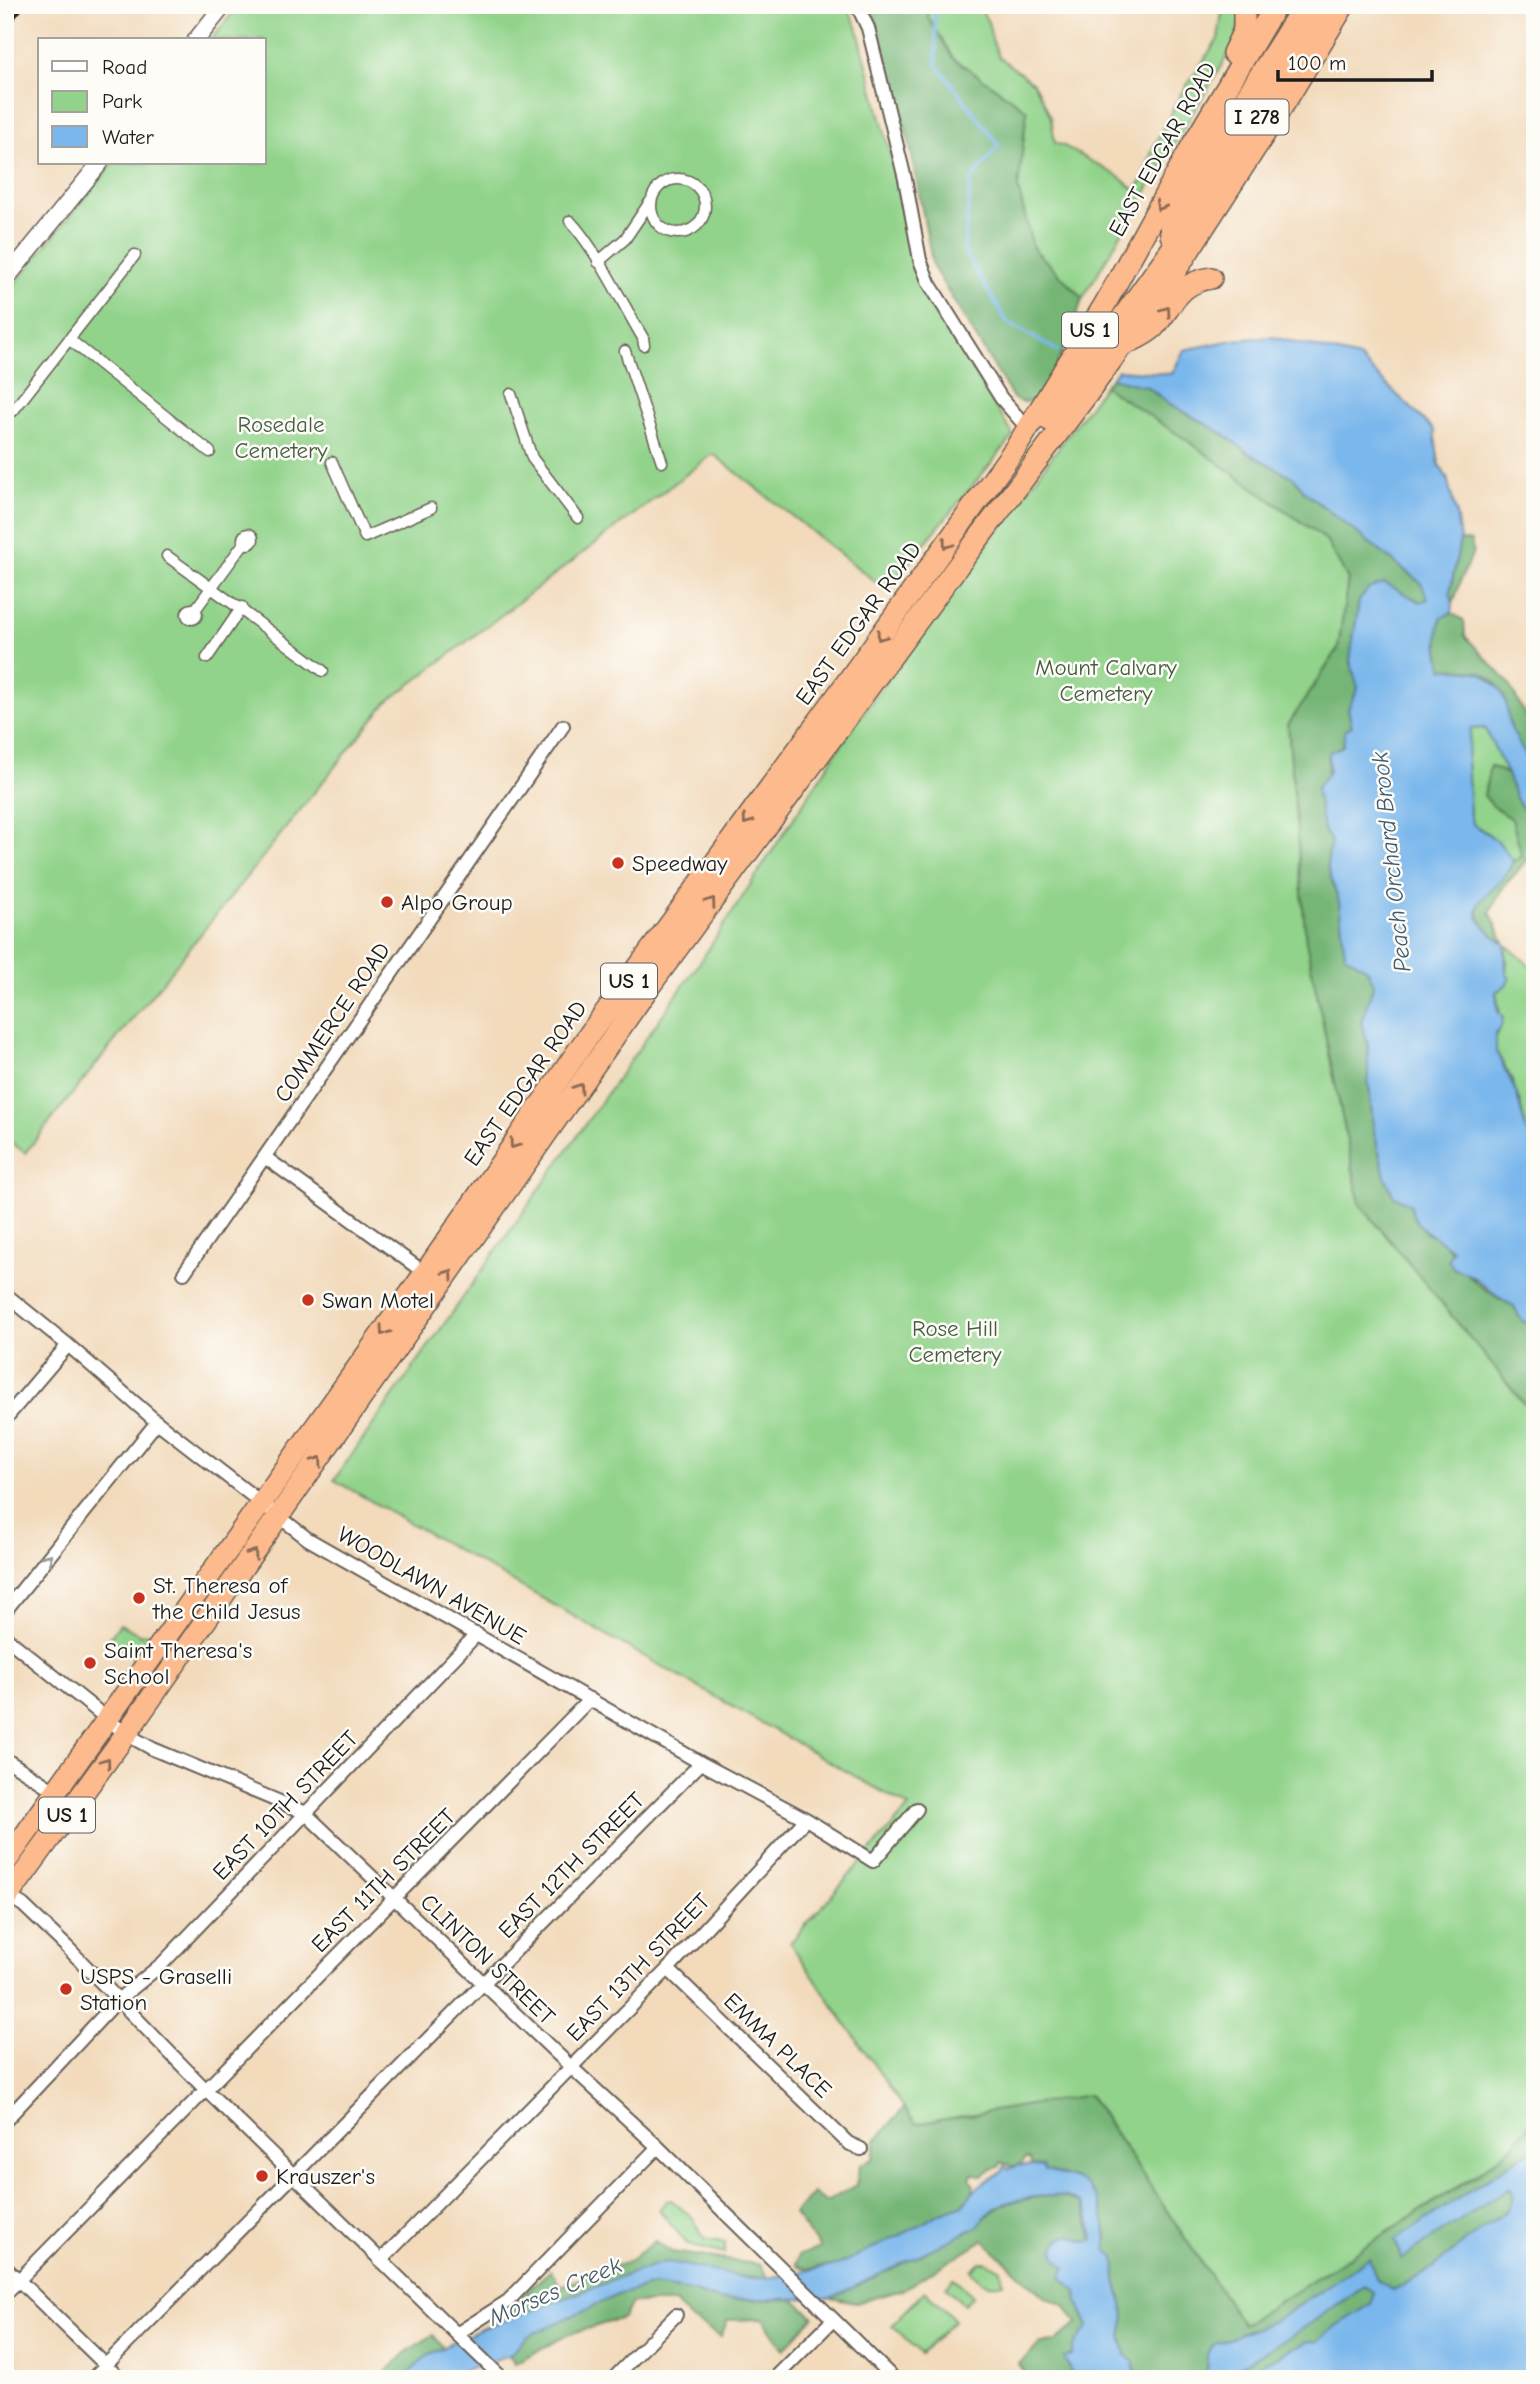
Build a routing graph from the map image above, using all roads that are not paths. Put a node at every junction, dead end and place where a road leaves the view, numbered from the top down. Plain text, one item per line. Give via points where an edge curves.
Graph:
1 (224, 5) edge
2 (857, 5) edge
3 (1244, 5) edge
4 (1276, 5) edge
5 (1294, 5) edge
6 (1305, 5) edge
7 (1322, 5) edge
8 (1344, 5) edge
9 (199, 38) edge
10 (1201, 149) junction
11 (99, 164) edge
12 (652, 200) junction
13 (570, 221) dead end
14 (1180, 249) junction
15 (135, 255) dead end
16 (598, 262) junction
17 (1211, 278) dead end
18 (5, 280) edge
19 (70, 340) junction
20 (644, 345) dead end
21 (1120, 346) junction
22 (625, 351) dead end
23 (511, 394) dead end
24 (13, 411) dead end
25 (1028, 429) junction
26 (210, 452) dead end
27 (332, 462) dead end
28 (662, 462) dead end
29 (974, 506) junction
30 (431, 508) dead end
31 (578, 518) dead end
32 (244, 543) dead end
33 (167, 556) dead end
34 (211, 588) junction
35 (195, 610) dead end
36 (241, 611) junction
37 (207, 657) dead end
38 (323, 671) dead end
39 (563, 726) dead end
40 (266, 1158) junction
41 (184, 1273) dead end
42 (425, 1273) junction
43 (5, 1294) edge
44 (68, 1345) junction
45 (5, 1419) edge
46 (157, 1422) junction
47 (261, 1503) junction
48 (279, 1517) junction
49 (5, 1611) edge
50 (477, 1634) junction
51 (5, 1637) edge
52 (590, 1699) junction
53 (108, 1720) junction
54 (126, 1734) junction
55 (5, 1759) edge
56 (701, 1763) junction
57 (55, 1791) junction
58 (918, 1809) dead end
59 (306, 1814) junction
60 (806, 1819) junction
61 (5, 1863) edge
62 (7, 1898) edge
63 (394, 1898) junction
64 (668, 1969) junction
65 (484, 1983) junction
66 (118, 2000) junction
67 (571, 2067) junction
68 (206, 2090) junction
69 (5, 2121) edge
70 (658, 2147) junction
71 (861, 2149) dead end
72 (294, 2176) junction
73 (380, 2261) junction
74 (5, 2267) edge
75 (19, 2280) junction
76 (5, 2294) edge
77 (676, 2315) dead end
78 (833, 2320) junction
79 (459, 2335) junction
80 (107, 2365) junction
81 (94, 2377) edge
82 (120, 2379) edge
83 (503, 2379) edge
84 (613, 2379) edge
85 (774, 2379) edge
86 (894, 2379) edge

1 - 9 street
2 - 25 street via 868,28 929,283 1001,398
3 - 10 highway via 1242,36 1212,91
4 - 10 highway, EAST EDGAR ROAD / US 1
5 - 10 highway via 1236,102
6 - 10 highway via 1248,97
7 - 14 highway, I 278
8 - 14 highway, EAST EDGAR ROAD / US 1 via 1285,102
10 - 14 highway via 1172,217 1170,230
10 -> 25 highway, EAST EDGAR ROAD / US 1
11 - 18 street
12 - 12 street via 655,220 672,233 693,229 705,212 701,191 684,179 663,183
12 - 16 street via 625,239
13 - 16 street
14 - 21 highway, EAST EDGAR ROAD / US 1
14 - 29 highway via 1029,449
15 - 19 street
16 - 20 street
21 -> 17 highway via 1152,329 1187,285
19 - 24 street
19 - 26 street
48 -> 21 highway, EAST EDGAR ROAD / US 1 via 646,991
22 - 28 street
23 - 31 street via 533,458
25 - 29 highway, EAST EDGAR ROAD / US 1
27 - 30 street via 365,537
29 -> 42 highway, EAST EDGAR ROAD / US 1 via 591,1032
32 - 34 street
33 - 34 street
34 - 35 street
34 - 36 street
36 - 37 street
36 - 38 street
39 - 40 street, COMMERCE ROAD
40 - 41 street, COMMERCE ROAD
40 - 42 street
42 -> 47 highway, EAST EDGAR ROAD / US 1
43 - 44 street, WOODLAWN AVENUE
44 - 45 street
44 - 46 street, WOODLAWN AVENUE
46 - 47 street, WOODLAWN AVENUE
49 -> 46 street
47 - 48 street, WOODLAWN AVENUE
47 - 53 highway, EAST EDGAR ROAD / US 1
48 - 50 street, WOODLAWN AVENUE via 310,1540
54 -> 48 highway, EAST EDGAR ROAD / US 1
50 - 52 street, WOODLAWN AVENUE
50 - 59 street, EAST 10TH STREET
51 - 53 street, CLINTON STREET
52 - 56 street, WOODLAWN AVENUE
52 - 63 street, EAST 11TH STREET
53 - 54 street, CLINTON STREET
53 - 57 highway, EAST EDGAR ROAD / US 1
54 - 59 street, CLINTON STREET
62 -> 54 highway, US 1
55 - 57 street
56 - 60 street, WOODLAWN AVENUE
56 - 65 street, EAST 12TH STREET
57 - 61 highway, EAST EDGAR ROAD / US 1
58 - 60 street, WOODLAWN AVENUE via 873,1861
59 - 63 street, CLINTON STREET
59 - 66 street, EAST 10TH STREET via 162,1964
60 - 64 street, EAST 13TH STREET
62 - 66 street via 23,1905
63 - 65 street, CLINTON STREET
63 - 68 street, EAST 11TH STREET
64 - 67 street, EAST 13TH STREET
64 - 71 street, EMMA PLACE via 848,2143
65 - 67 street, CLINTON STREET
65 - 72 street, EAST 12TH STREET
66 - 68 street
66 - 69 street, EAST 10TH STREET
67 - 70 street, CLINTON STREET
67 - 73 street, EAST 13TH STREET
68 - 72 street
68 - 75 street, EAST 11TH STREET
70 - 78 street, CLINTON STREET
70 - 79 street via 508,2301
72 - 73 street
72 - 80 street, EAST 12TH STREET
73 - 79 street
74 - 75 street
75 - 76 street, EAST 11TH STREET
75 - 80 street
77 - 84 street
78 - 85 street
78 - 86 street, CLINTON STREET
79 - 83 street
80 - 81 street, EAST 12TH STREET
80 - 82 street

